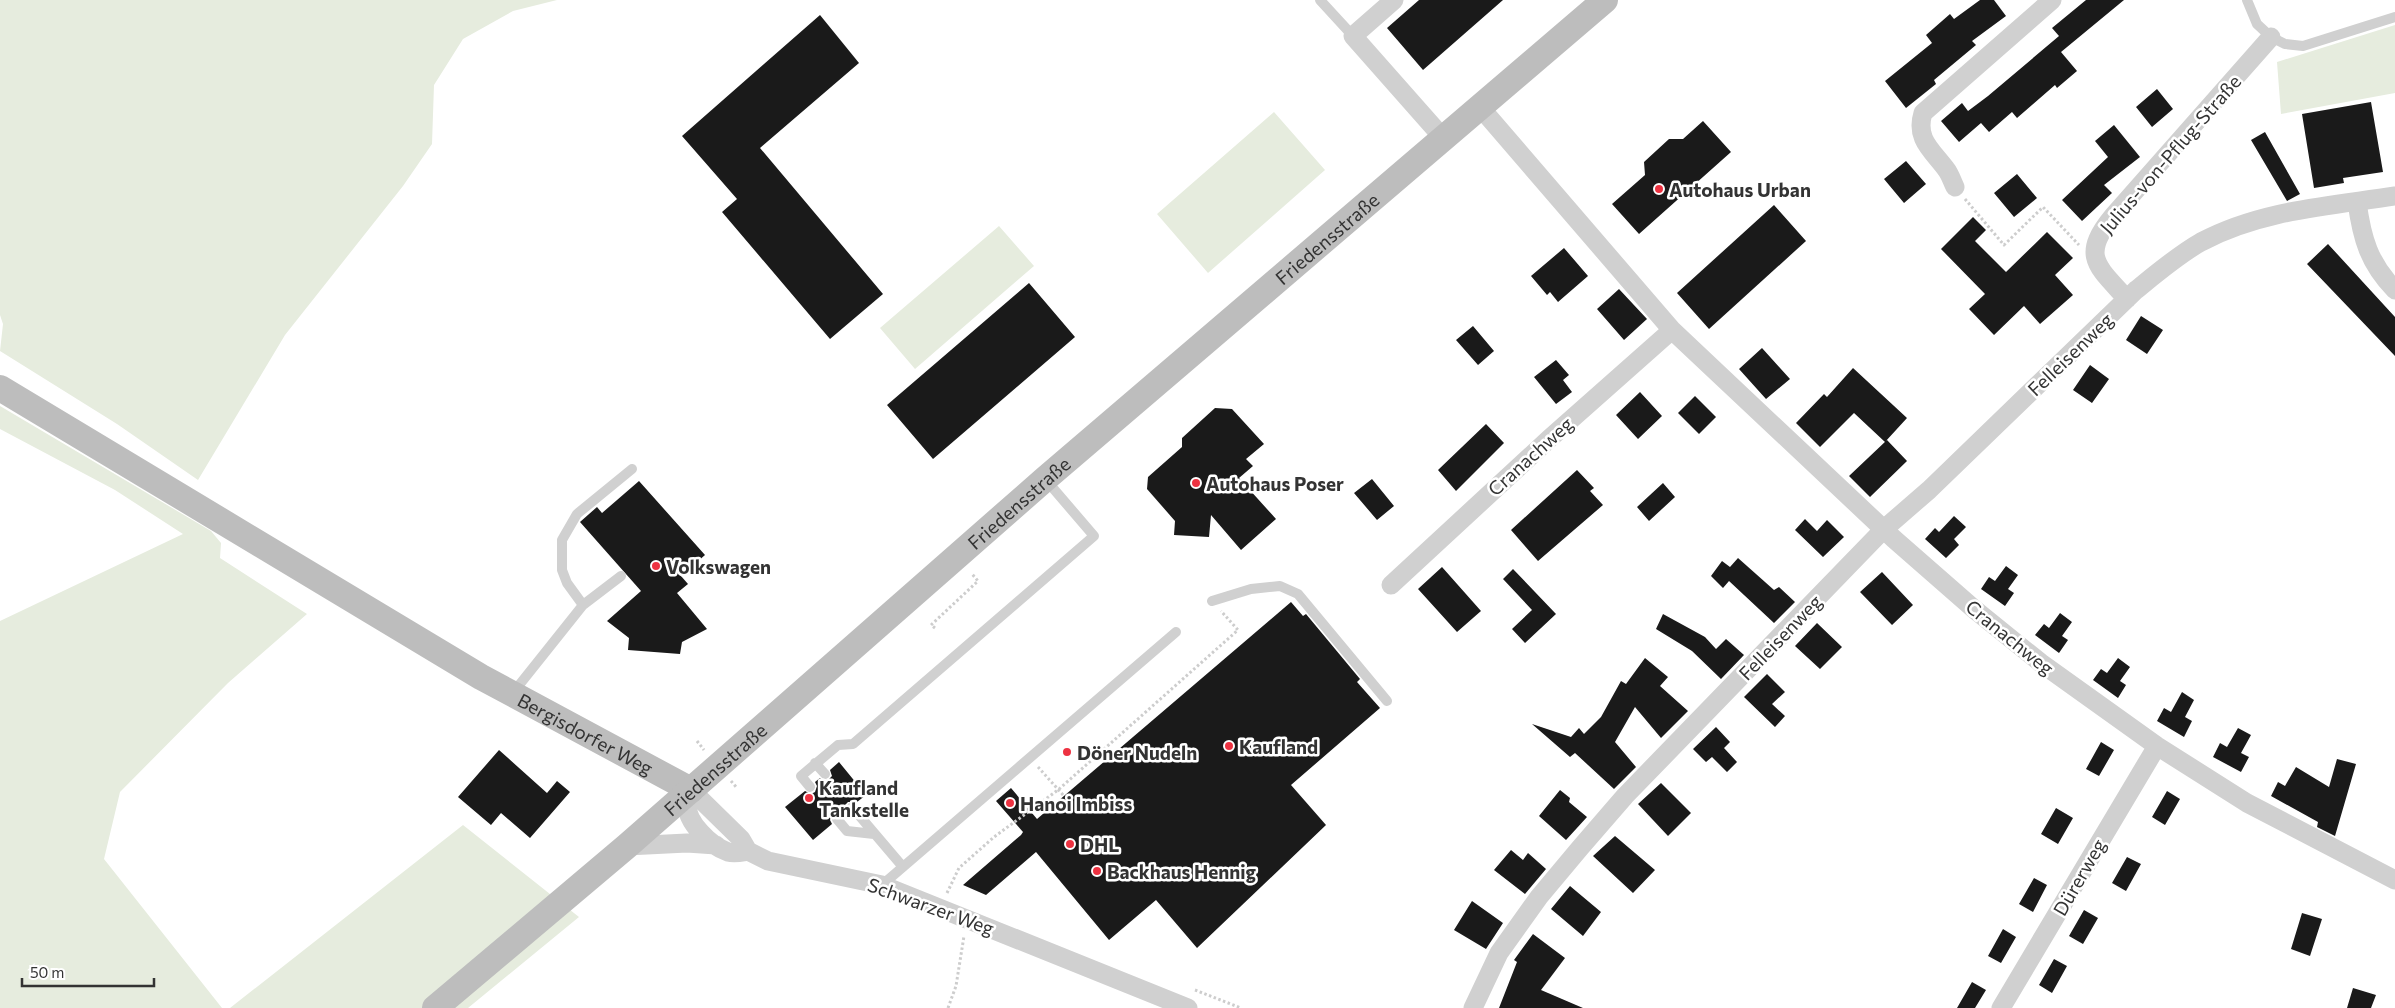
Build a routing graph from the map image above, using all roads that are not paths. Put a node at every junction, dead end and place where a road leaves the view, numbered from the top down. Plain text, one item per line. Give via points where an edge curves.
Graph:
1 (1320, 0) edge
2 (1394, 0) edge
3 (1605, 0) edge
4 (2052, 0) edge
5 (2247, 0) edge
6 (2395, 17) edge
7 (1353, 36) junction
8 (2271, 37) junction
9 (1480, 107) junction
10 (1444, 138) junction
11 (1955, 187) road end
12 (2395, 196) edge
13 (2357, 202) junction
14 (2395, 290) edge
15 (2127, 299) junction
16 (1672, 330) junction
17 (0, 388) edge
18 (632, 469) dead end
19 (1045, 479) junction
20 (1884, 529) junction
21 (621, 576) dead end
22 (1391, 585) dead end
23 (1212, 601) road end
24 (583, 605) junction
25 (1176, 632) dead end
26 (511, 695) junction
27 (1387, 701) dead end
28 (2157, 746) junction
29 (815, 763) junction
30 (825, 774) dead end
31 (810, 787) dead end
32 (691, 790) junction
33 (852, 807) dead end
34 (837, 819) dead end
35 (874, 834) junction
36 (716, 845) junction
37 (627, 846) junction
38 (748, 851) junction
39 (903, 867) junction
40 (2395, 880) edge
41 (882, 885) junction
42 (435, 1008) edge
43 (1188, 1008) edge
44 (1473, 1008) edge
45 (2001, 1008) edge

1 - 7 lane
2 - 7 street
3 - 9 street, Friedensstraße
4 - 11 street via 1923,113 1920,130 1923,142 1948,171
5 - 8 lane via 2257,24
6 - 8 lane via 2303,46 2285,44
7 - 10 street
8 - 15 street, Julius-von-Pflug-Straße via 2102,229 2094,250 2101,271
9 - 10 street, Friedensstraße
9 - 16 street, Cranachweg
10 - 19 street, Friedensstraße
12 - 13 street, Felleisenweg
13 - 14 street via 2366,248 2384,279
13 - 15 street, Felleisenweg via 2267,217 2217,235 2182,254
15 - 20 street, Felleisenweg via 1929,490
16 - 20 street, Cranachweg
16 - 22 street, Cranachweg
17 - 26 street, Bergisdorfer Weg
18 - 24 lane via 577,514 562,540 562,570
19 - 29 lane via 1094,536 853,744 838,745
19 - 32 street, Friedensstraße
20 - 28 street, Cranachweg via 2041,663
20 - 44 street, Felleisenweg via 1625,796 1580,848 1539,897 1499,953
21 - 24 lane
23 - 27 lane via 1251,589 1280,586 1298,594
24 - 26 lane
25 - 39 lane
26 - 32 street, Bergisdorfer Weg
28 - 40 street, Cranachweg via 2247,803
28 - 45 street, Dürerweg
29 - 30 lane
29 - 31 lane via 801,776
32 - 36 street via 688,813 702,834
32 - 37 street, Friedensstraße
32 - 38 street, Schwarzer Weg via 741,839
33 - 35 lane
34 - 35 lane via 847,831
35 - 39 lane
36 - 37 street via 687,842
36 - 38 street via 729,853
37 - 42 street, Friedensstraße
38 - 41 street, Schwarzer Weg via 784,866
39 - 41 lane
41 - 43 street, Schwarzer Weg

